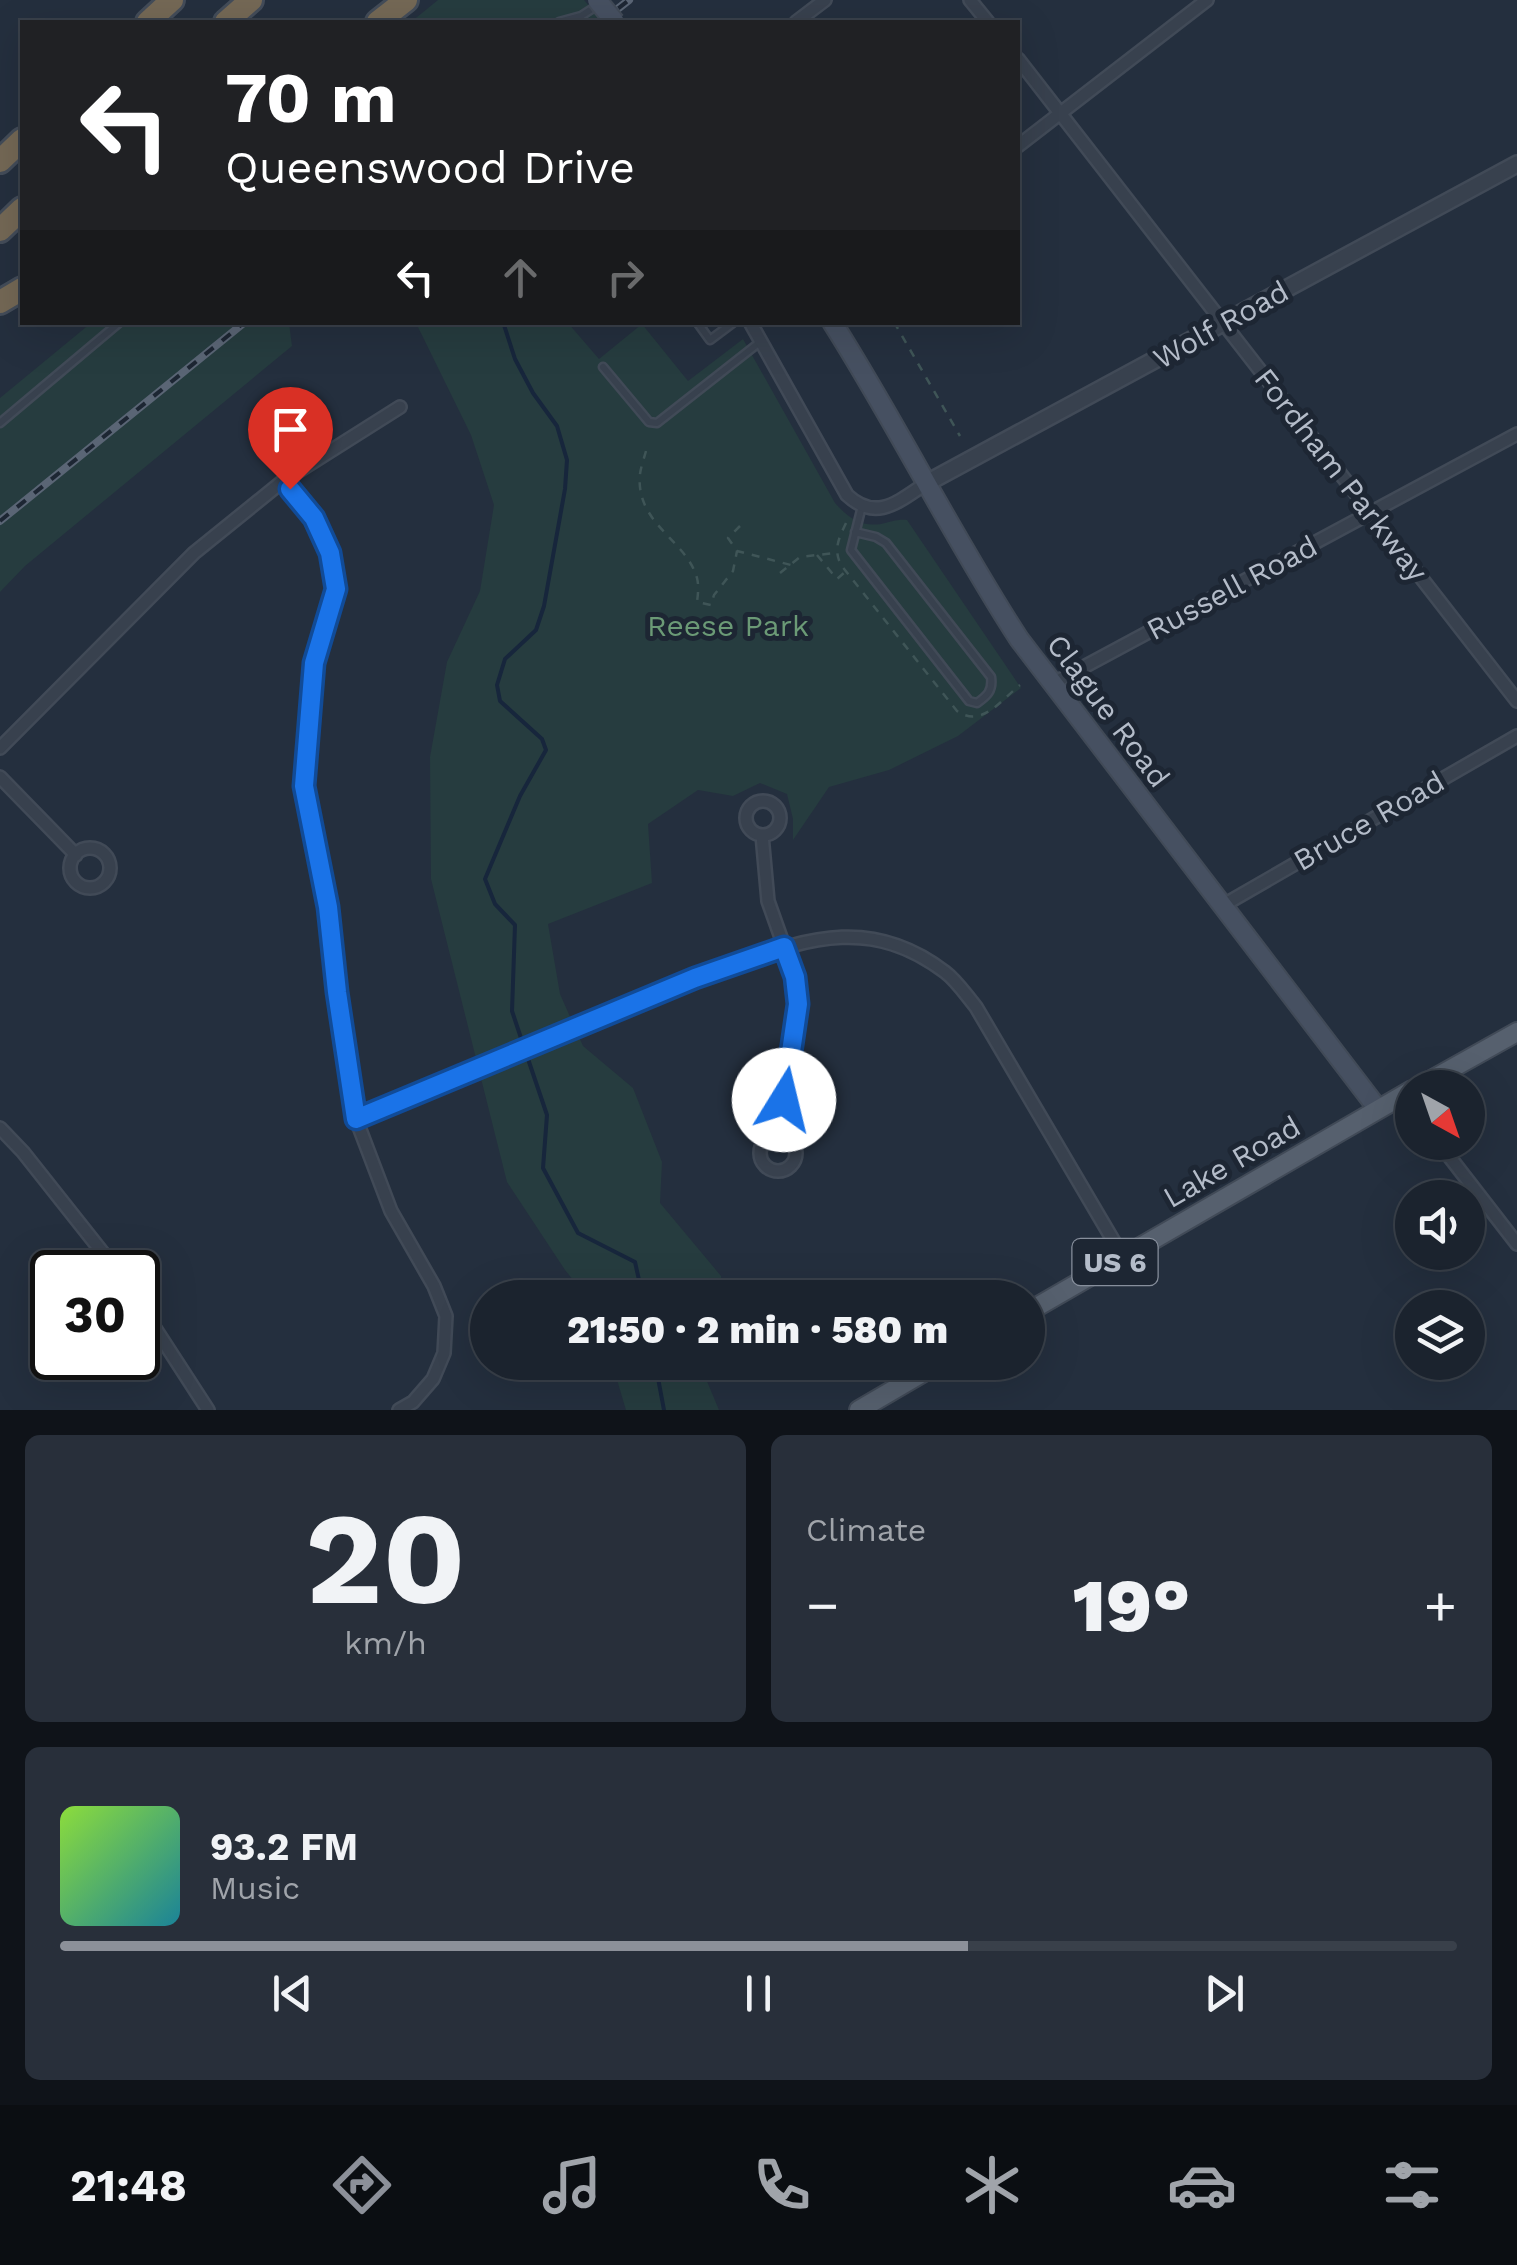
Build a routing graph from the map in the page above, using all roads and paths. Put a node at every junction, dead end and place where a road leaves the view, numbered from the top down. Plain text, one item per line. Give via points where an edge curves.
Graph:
1 (172, 0) edge
2 (251, 0) edge
3 (406, 0) edge
4 (597, 0) edge
5 (605, 0) edge
6 (825, 0) edge
7 (970, 0) edge
8 (1207, 0) edge
9 (150, 20) edge
10 (228, 20) edge
11 (381, 20) edge
12 (566, 20) edge
13 (613, 20) edge
14 (799, 20) edge
15 (986, 20) edge
16 (1020, 62) edge
17 (1060, 113) junction
18 (20, 142) edge
19 (1020, 144) edge
20 (0, 161) edge
21 (1517, 164) edge
22 (20, 211) edge
23 (0, 230) edge
24 (1223, 323) junction
25 (116, 325) edge
26 (699, 325) edge
27 (730, 325) edge
28 (752, 325) edge
29 (834, 325) edge
30 (896, 325) edge
31 (760, 341) junction
32 (603, 367) dead end
33 (400, 407) dead end
34 (0, 422) edge
35 (1517, 434) edge
36 (960, 436) dead end
37 (646, 451) dead end
38 (283, 481) junction
39 (925, 484) junction
40 (862, 506) junction
41 (1372, 514) junction
42 (740, 526) dead end
43 (856, 532) junction
44 (737, 551) junction
45 (836, 552) dead end
46 (817, 555) junction
47 (791, 564) junction
48 (846, 571) dead end
49 (780, 573) dead end
50 (1052, 684) junction
51 (1517, 701) edge
52 (1517, 736) edge
53 (0, 748) edge
54 (0, 777) edge
55 (762, 835) dead end
56 (76, 854) dead end
57 (1222, 906) junction
58 (784, 947) junction
59 (1517, 1032) edge
60 (1454, 1070) edge
61 (1395, 1102) edge
62 (1378, 1109) junction
63 (356, 1119) junction
64 (0, 1128) edge
65 (779, 1136) dead end
66 (1452, 1160) edge
67 (1517, 1244) edge
68 (101, 1250) edge
69 (1123, 1258) junction
70 (1045, 1302) edge
71 (160, 1336) edge
72 (910, 1380) edge
73 (208, 1410) edge
74 (399, 1410) edge
75 (859, 1410) edge

1 - 9 highway
2 - 10 highway
3 - 11 highway
4 - 13 main road, bridge
5 - 12 lane
6 - 14 street
7 - 15 street
8 - 17 street
16 - 17 street, Fordham Parkway
17 - 19 street
17 - 24 street, Fordham Parkway
18 - 20 highway
21 - 24 street, Wolf Road
22 - 23 highway
24 - 39 street, Wolf Road
24 - 41 street, Fordham Parkway
25 - 34 lane
26 - 27 lane via 710,340
28 - 31 street
29 - 39 main road, Clague Road
30 - 36 path
31 - 32 lane via 657,422 649,422
31 - 40 street via 846,495
33 - 38 street
35 - 41 street, Russell Road
37 - 44 path via 640,474 646,506 696,574 697,602 711,605 733,572
38 - 53 street via 194,554
38 - 63 street via 314,518 336,589 314,663 304,786 328,907
39 - 40 street via 886,508
39 - 50 main road, Clague Road
40 - 43 lane
41 - 50 street, Russell Road
41 - 51 street, Fordham Parkway
42 - 44 path via 728,538
43 - 43 lane via 851,550 977,704 988,695 990,677 886,543
44 - 47 path
45 - 46 path
46 - 47 path
46 - 48 path via 837,578
47 - 49 path
50 - 57 main road, Clague Road
52 - 57 street, Bruce Road
54 - 56 street
55 - 58 street via 768,901
57 - 62 main road, Clague Road
58 - 63 street
58 - 65 street via 798,1004
58 - 69 street via 827,936 866,936 912,951 948,974 976,1006
59 - 60 main road, Lake Road / US 6
61 - 62 main road, Lake Road / US 6
62 - 69 main road, Lake Road / US 6
63 - 74 street via 391,1211 446,1316 444,1353 433,1379
64 - 68 street
66 - 67 street
69 - 70 main road, Lake Road / US 6
71 - 73 street
72 - 75 main road

